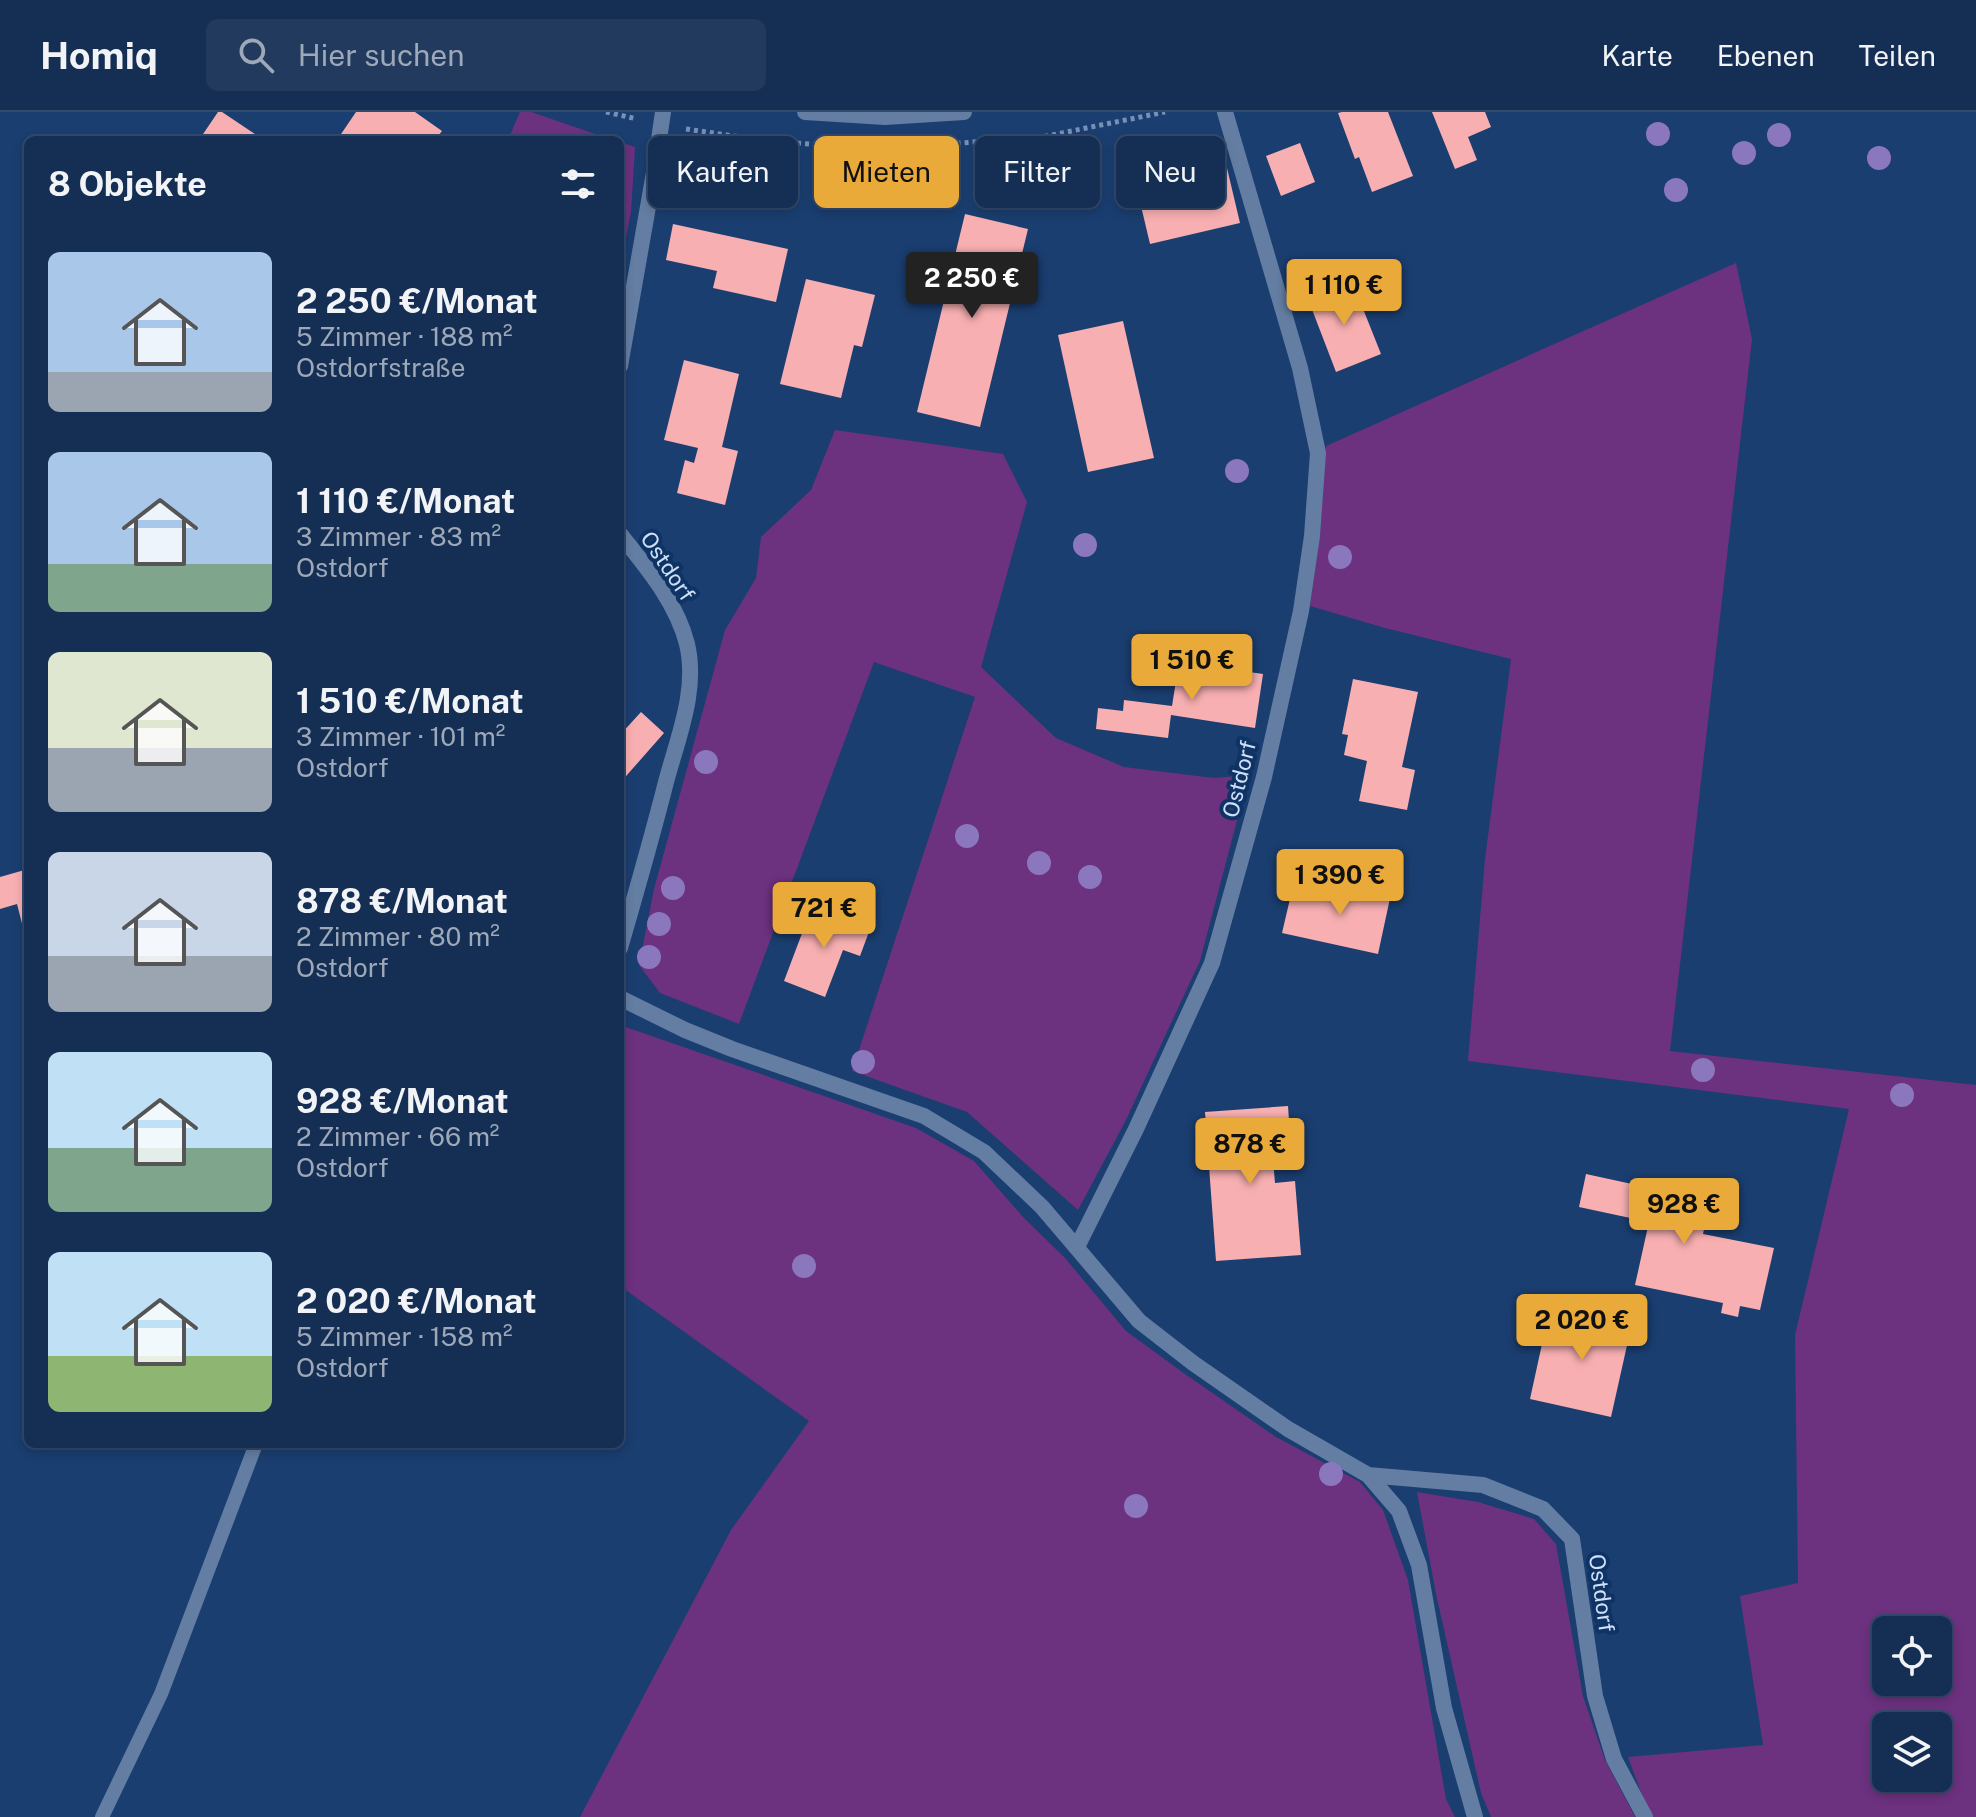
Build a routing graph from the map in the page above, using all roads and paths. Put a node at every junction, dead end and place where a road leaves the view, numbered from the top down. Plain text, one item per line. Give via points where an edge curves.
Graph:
1 (663, 112) edge
2 (805, 112) edge
3 (964, 112) edge
4 (1225, 112) edge
5 (886, 114) edge
6 (624, 343) edge
7 (624, 539) edge
8 (624, 934) edge
9 (624, 1000) edge
10 (1077, 1247) junction
11 (254, 1448) edge
12 (1368, 1475) junction
13 (102, 1817) edge
14 (1475, 1817) edge
15 (1645, 1817) edge

1 - 6 street
2 - 5 street
3 - 5 street
4 - 10 street, Ostdorf via 1300,368 1318,453 1312,536 1264,777 1212,963
7 - 8 street, Ostdorf via 679,623 691,686
9 - 10 street, Ostdorf via 732,1049 924,1116 984,1152
10 - 12 street, Ostdorf via 1139,1321 1288,1429
11 - 13 lane via 161,1694
12 - 14 street, Ostdorf via 1399,1511 1419,1565 1444,1708
12 - 15 street, Ostdorf via 1483,1485 1543,1509 1572,1539 1595,1696 1614,1759

